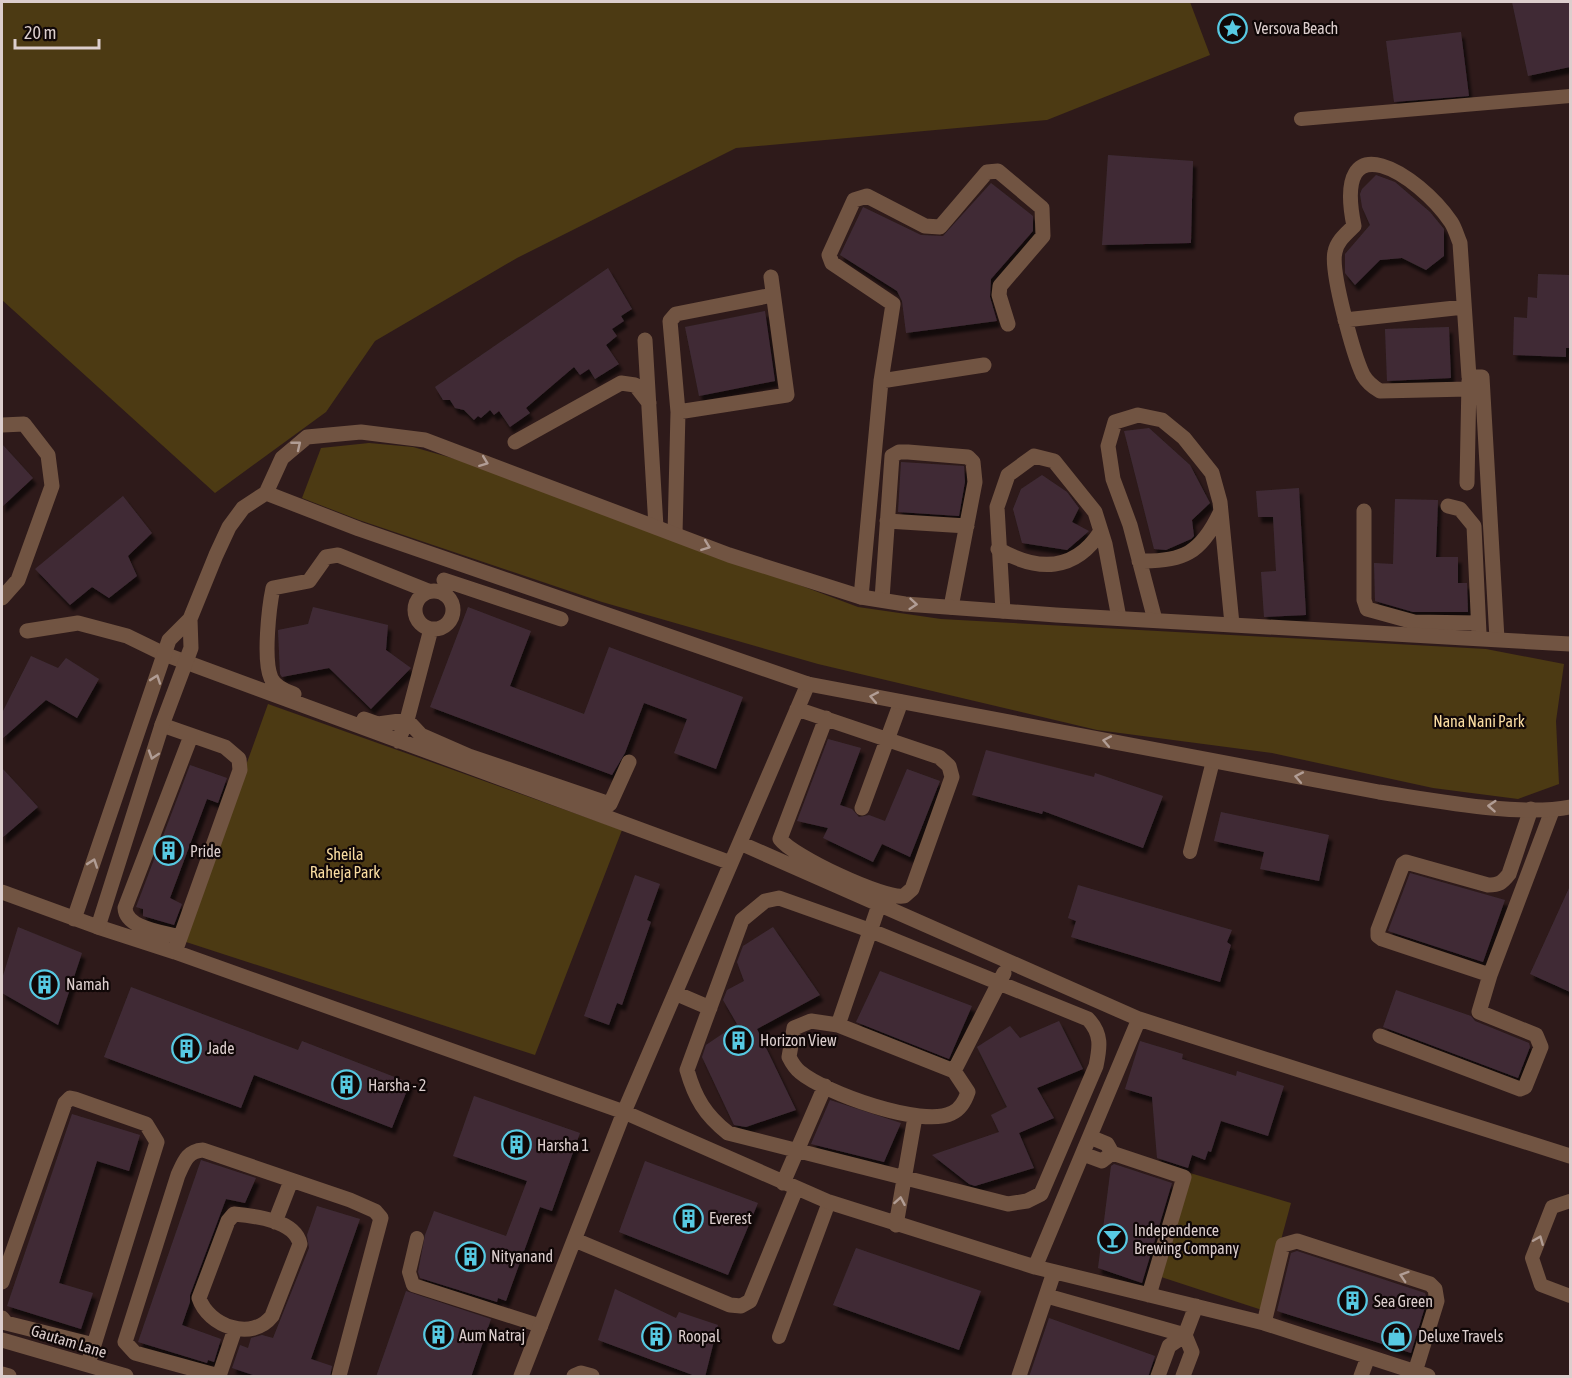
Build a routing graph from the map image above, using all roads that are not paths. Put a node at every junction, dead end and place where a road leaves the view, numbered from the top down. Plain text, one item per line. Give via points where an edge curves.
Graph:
1 (1570, 96) edge
2 (1301, 120) dead end
3 (771, 277) dead end
4 (772, 294) junction
5 (1464, 307) junction
6 (1345, 320) junction
7 (1008, 324) dead end
8 (645, 340) dead end
9 (984, 365) dead end
10 (881, 381) junction
11 (1469, 383) junction
12 (649, 403) junction
13 (678, 412) junction
14 (2, 425) edge
15 (515, 442) dead end
16 (1467, 483) dead end
17 (266, 493) junction
18 (1448, 506) dead end
19 (1221, 510) junction
20 (1364, 511) dead end
21 (886, 521) junction
22 (967, 526) junction
23 (656, 527) junction
24 (1101, 531) junction
25 (675, 534) junction
26 (998, 549) junction
27 (449, 560) junction
28 (1139, 561) junction
29 (438, 588) junction
30 (861, 597) junction
31 (2, 598) edge
32 (882, 599) junction
33 (951, 607) junction
34 (1003, 611) junction
35 (1119, 618) junction
36 (190, 619) junction
37 (561, 619) dead end
38 (1155, 620) junction
39 (1232, 624) junction
40 (431, 629) junction
41 (27, 631) dead end
42 (1479, 631) junction
43 (1497, 639) junction
44 (1570, 644) edge
45 (164, 654) junction
46 (186, 662) junction
47 (808, 684) junction
48 (901, 702) junction
49 (797, 709) junction
50 (826, 718) junction
51 (407, 720) junction
52 (162, 725) junction
53 (190, 736) junction
54 (887, 739) junction
55 (398, 741) junction
56 (467, 761) junction
57 (1213, 761) junction
58 (629, 762) dead end
59 (1570, 807) edge
60 (862, 808) dead end
61 (1531, 809) junction
62 (607, 810) junction
63 (1552, 811) junction
64 (740, 843) junction
65 (1190, 852) dead end
66 (731, 863) junction
67 (2, 892) edge
68 (879, 905) junction
69 (74, 919) junction
70 (98, 927) junction
71 (869, 930) junction
72 (178, 945) junction
73 (1009, 962) junction
74 (1490, 975) junction
75 (999, 982) junction
76 (675, 993) junction
77 (710, 1008) junction
78 (1139, 1019) junction
79 (838, 1025) junction
80 (1380, 1036) dead end
81 (954, 1071) junction
82 (825, 1086) junction
83 (624, 1112) junction
84 (915, 1117) junction
85 (1090, 1137) junction
86 (797, 1152) junction
87 (1112, 1153) junction
88 (1570, 1156) edge
89 (1058, 1160) junction
90 (1080, 1161) junction
91 (904, 1177) junction
92 (291, 1181) junction
93 (790, 1186) junction
94 (1570, 1201) edge
95 (829, 1202) junction
96 (275, 1222) junction
97 (896, 1225) junction
98 (417, 1238) dead end
99 (574, 1240) junction
100 (1035, 1267) junction
101 (1054, 1272) junction
102 (2, 1282) edge
103 (1149, 1295) junction
104 (1047, 1296) junction
105 (1570, 1296) edge
106 (1196, 1306) junction
107 (2, 1318) edge
108 (1264, 1323) junction
109 (541, 1326) junction
110 (236, 1329) junction
111 (1185, 1335) junction
112 (779, 1337) dead end
113 (2, 1340) edge
114 (94, 1345) junction
115 (1368, 1357) junction
116 (88, 1364) junction
117 (2, 1374) edge
118 (1421, 1374) edge
119 (110, 1375) edge
120 (9, 1377) edge
121 (126, 1377) edge
122 (339, 1377) edge
123 (521, 1377) edge
124 (574, 1377) edge
125 (592, 1377) edge
126 (1019, 1377) edge
127 (1158, 1377) edge
128 (1183, 1377) edge
129 (1361, 1377) edge

1 - 2 lane
3 - 4 street
4 - 13 street via 676,314 670,321
4 - 13 street via 787,395
5 - 6 street
5 - 6 street via 1460,243 1451,223 1434,202 1383,164 1362,167 1352,176 1348,198 1354,226 1338,243 1334,255
5 - 11 street
6 - 11 street via 1363,374 1380,391
7 - 10 street via 1000,286 1043,236 1045,223 1042,208 998,171 987,172 940,227 926,226 867,196 854,200 829,255 832,263 893,304
8 - 12 street
9 - 10 street
10 - 30 street
11 - 16 street
11 - 43 street via 1482,377
12 - 15 street via 634,385 621,383
12 - 23 street
13 - 25 street
14 - 31 street via 24,424 48,455 52,486 18,580
17 -> 23 street via 282,458 307,437 361,432 425,440
17 - 27 street
17 - 36 street via 243,508 229,527
18 - 42 street via 1460,509 1474,526
19 - 28 street via 1208,538 1190,551 1168,562
19 - 28 street via 1212,473 1184,438 1162,420 1138,415 1115,422 1108,446 1113,479
19 - 39 street
20 - 42 street via 1367,609 1414,622
21 - 22 street
21 - 22 street via 892,456 908,452 968,457 973,462 975,483
21 - 32 street
22 - 33 street
23 - 25 street
24 - 26 street via 1091,547 1074,561 1052,565 1026,561
24 - 26 street via 1095,512 1054,461 1034,456 1008,475 997,507
24 - 35 street
25 -> 30 street
26 - 34 street
27 - 29 street
27 - 47 street
28 - 38 street
29 - 37 street
29 - 40 street via 451,599 454,612 448,623
29 - 40 street via 418,598 415,611 420,623
29 - 51 street via 338,555 326,557 309,581 273,588 267,620 271,678 281,690 378,724
30 - 32 street
32 -> 33 street
33 - 34 street
34 - 35 street
35 - 38 street
36 - 45 street via 169,640
36 - 46 street via 191,648
38 - 39 street
39 - 42 street
40 - 51 street
41 - 45 street via 78,623 127,636
42 - 43 street
43 - 44 street
45 - 46 street
69 -> 45 street
46 - 52 street
46 - 55 street
48 -> 47 street
47 - 49 street
48 - 54 street
57 -> 48 street
49 - 50 street
49 - 64 street
50 - 54 street
50 - 54 street via 780,839 787,848 825,870 898,897 912,889 952,777 949,766 939,757
51 - 55 street
51 - 56 street via 421,735
52 - 53 street
52 -> 70 street
53 - 72 street via 125,908 135,924
53 - 72 street via 225,747 239,759 240,770
54 - 60 street
55 - 56 street
56 - 62 street
61 -> 57 street via 1379,792
57 - 65 lane
58 - 62 street
59 - 63 street
61 - 63 street
61 - 74 street via 1504,881 1488,885 1406,862 1378,930 1382,939
62 - 66 street
63 - 74 street
64 - 66 street
64 - 68 street
66 - 76 street
67 - 69 street
68 - 71 street
68 - 73 street
69 - 70 street
70 - 72 street
71 - 75 street
71 - 77 street via 779,898 765,901 742,920
71 - 79 street
72 - 83 street
73 - 75 street
73 - 78 street
74 - 80 street via 1481,1015 1536,1035 1539,1040 1541,1047 1525,1087 1520,1089
75 - 81 street
75 - 89 street via 1088,1019 1099,1036 1096,1066
76 - 77 street
76 - 83 street
77 - 86 street via 687,1070 702,1108 728,1132
78 - 85 street
78 - 88 street
79 - 81 street
79 - 82 street via 811,1021 799,1024 791,1036 789,1057 793,1065
81 - 84 street via 968,1092 965,1103 952,1113
82 - 84 street via 876,1107
82 - 86 street
83 - 93 street
83 - 99 street
84 - 91 street
85 - 87 street via 1107,1144
85 - 90 street
86 - 91 street
86 - 93 street
87 - 90 street via 1102,1161
87 - 103 street via 1185,1180
89 - 90 street
89 - 91 street via 1041,1194 1008,1204
90 - 100 street
97 -> 91 street
92 - 96 street
92 - 110 street via 203,1150 188,1155 178,1174 125,1342 135,1353 219,1377
92 - 122 street via 350,1200 375,1211 381,1218
93 - 95 street
93 - 99 street via 750,1301 741,1306 730,1305
105 -> 94 lane via 1541,1285 1532,1258 1552,1207
95 - 97 street
95 - 112 lane
96 - 110 street via 292,1230 300,1244 272,1316 256,1330
96 - 110 street via 234,1214 199,1298 208,1316
97 - 100 street
98 - 109 lane via 409,1272 413,1285
99 - 109 street
100 - 101 street
101 - 103 street
101 - 104 street
102 - 114 street via 65,1103 75,1099 146,1124 157,1142
103 - 106 street
104 - 111 street
104 - 126 street
106 - 108 street
106 - 111 street
107 - 114 street via 6,1323
108 - 115 street
118 -> 108 street via 1437,1300 1430,1284 1297,1240 1283,1245
109 - 123 street
111 - 127 street via 1169,1346
111 - 128 street via 1192,1352
113 - 116 street, Gautam Lane
114 - 116 street
115 - 118 street
115 - 129 street
116 - 119 street, Gautam Lane
117 - 120 street
119 - 121 street, Gautam Lane
124 - 125 street via 581,1373

